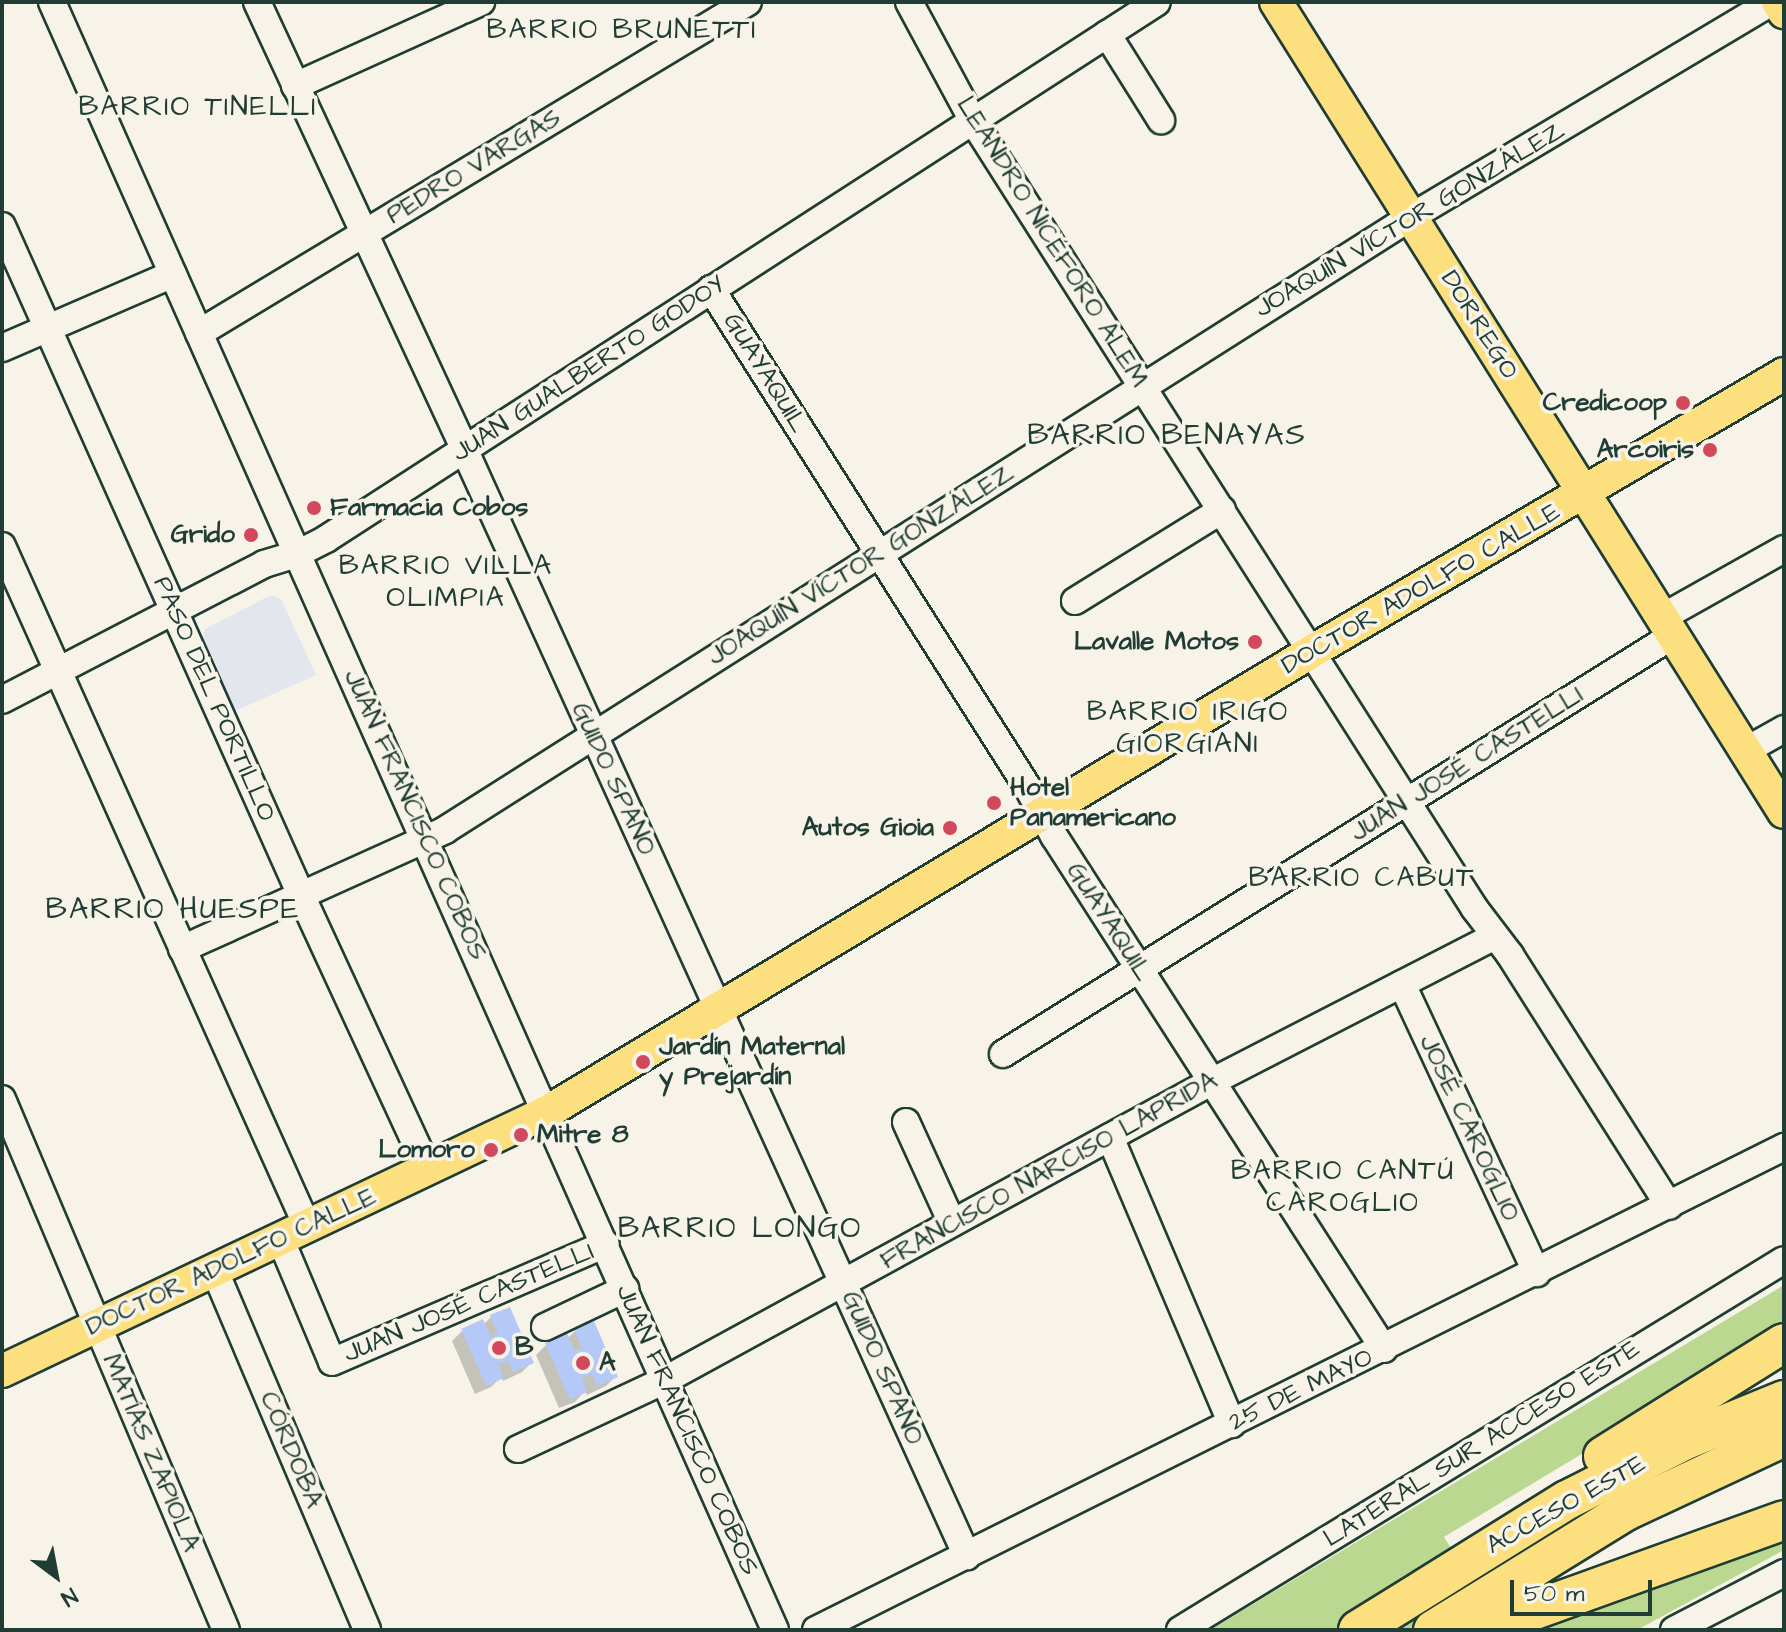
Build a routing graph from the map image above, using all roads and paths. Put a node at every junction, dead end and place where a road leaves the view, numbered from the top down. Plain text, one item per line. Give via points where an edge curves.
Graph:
1 (52, 2) edge
2 (257, 2) edge
3 (748, 2) edge
4 (909, 2) edge
5 (1157, 2) edge
6 (1276, 2) edge
7 (1775, 2) edge
8 (467, 9) edge
9 (1784, 12) edge
10 (1107, 34) junction
11 (295, 86) junction
12 (1161, 120) dead end
13 (973, 121) junction
14 (1411, 217) junction
15 (2, 226) edge
16 (362, 234) junction
17 (173, 274) junction
18 (711, 289) junction
19 (48, 328) junction
20 (199, 333) junction
21 (2, 348) edge
22 (1784, 374) edge
23 (1142, 386) junction
24 (465, 451) junction
25 (1584, 493) junction
26 (1222, 510) junction
27 (2, 546) edge
28 (1784, 549) edge
29 (879, 553) junction
30 (297, 554) junction
31 (1075, 601) dead end
32 (175, 609) junction
33 (1667, 627) junction
34 (1311, 652) junction
35 (58, 671) junction
36 (2, 700) edge
37 (1784, 729) edge
38 (593, 736) junction
39 (1745, 751) junction
40 (1407, 802) junction
41 (1784, 812) edge
42 (1041, 815) junction
43 (427, 839) junction
44 (301, 895) junction
45 (1495, 936) junction
46 (182, 949) junction
47 (1139, 969) junction
48 (1402, 984) junction
49 (718, 1009) junction
50 (1003, 1054) dead end
51 (1211, 1082) junction
52 (2, 1099) edge
53 (547, 1112) junction
54 (906, 1122) dead end
55 (1110, 1137) junction
56 (1784, 1147) edge
57 (428, 1170) junction
58 (1669, 1206) junction
59 (952, 1223) junction
60 (294, 1232) junction
61 (606, 1244) junction
62 (1784, 1260) edge
63 (214, 1269) junction
64 (1537, 1273) junction
65 (843, 1283) junction
66 (625, 1289) junction
67 (97, 1324) junction
68 (545, 1327) dead end
69 (1784, 1343) edge
70 (1384, 1349) junction
71 (2, 1371) edge
72 (665, 1380) junction
73 (1784, 1400) edge
74 (1232, 1424) junction
75 (1784, 1437) edge
76 (518, 1449) dead end
77 (1784, 1520) edge
78 (967, 1556) junction
79 (1784, 1573) edge
80 (1401, 1604) junction
81 (226, 1630) edge
82 (367, 1630) edge
83 (775, 1630) edge
84 (816, 1630) edge
85 (1180, 1630) edge
86 (1358, 1630) edge
87 (1433, 1630) edge
88 (1479, 1630) edge
89 (1674, 1630) edge

1 - 17 street, JUAN FRANCISCO COBOS
2 - 11 street, GUIDO SPANO
3 - 16 street, PEDRO VARGAS
4 - 13 street, LEANDRO NICÉFORO ALEM
5 - 10 street, JUAN GUALBERTO GODOY
6 - 14 main road, DORREGO
7 - 9 main road
7 - 14 street, JOAQUÍN VÍCTOR GONZÁLEZ
8 - 11 street
10 - 12 street
10 - 13 street, JUAN GUALBERTO GODOY
11 - 16 street, GUIDO SPANO
13 - 18 street, JUAN GUALBERTO GODOY
13 - 23 street, LEANDRO NICÉFORO ALEM
14 - 23 street, JOAQUÍN VÍCTOR GONZÁLEZ
14 - 25 main road, DORREGO
15 - 19 street, PASO DEL PORTILLO
16 - 20 street, PEDRO VARGAS
16 - 24 street, GUIDO SPANO
17 - 19 street
17 - 20 street, JUAN FRANCISCO COBOS
18 - 24 street, JUAN GUALBERTO GODOY
18 - 29 street, GUAYAQUIL
19 - 21 street
19 - 32 street, PASO DEL PORTILLO
20 - 30 street, JUAN FRANCISCO COBOS
22 - 25 main road, DOCTOR ADOLFO CALLE
23 - 26 street, LEANDRO NICÉFORO ALEM
23 - 29 street, JOAQUÍN VÍCTOR GONZÁLEZ
24 - 30 street, JUAN GUALBERTO GODOY
24 - 38 street, GUIDO SPANO
25 - 33 main road, DORREGO
25 - 34 main road, DOCTOR ADOLFO CALLE
26 - 31 street
26 - 34 street, LEANDRO NICÉFORO ALEM
27 - 35 street
28 - 33 street, JUAN JOSÉ CASTELLI
29 - 38 street, JOAQUÍN VÍCTOR GONZÁLEZ
29 - 42 street, GUAYAQUIL
30 - 32 street, JUAN GUALBERTO GODOY via 264,564
30 - 43 street, JUAN FRANCISCO COBOS
32 - 35 street, JUAN GUALBERTO GODOY
32 - 44 street, PASO DEL PORTILLO
33 - 39 main road, DORREGO
33 - 40 street, JUAN JOSÉ CASTELLI
34 - 40 street, LEANDRO NICÉFORO ALEM
34 - 42 main road, DOCTOR ADOLFO CALLE
35 - 36 street, JUAN GUALBERTO GODOY
35 - 46 street
37 - 39 street
38 - 43 street, JOAQUÍN VÍCTOR GONZÁLEZ
38 - 49 street, GUIDO SPANO
39 - 41 main road, DORREGO
40 - 45 street, LEANDRO NICÉFORO ALEM
40 - 47 street, JUAN JOSÉ CASTELLI
42 - 47 street, GUAYAQUIL
42 - 49 main road, DOCTOR ADOLFO CALLE
43 - 44 street, JOAQUÍN VÍCTOR GONZÁLEZ
43 - 53 street, JUAN FRANCISCO COBOS
44 - 46 street, JOAQUÍN VÍCTOR GONZÁLEZ
44 - 57 street, PASO DEL PORTILLO
45 - 48 street, FRANCISCO NARCISO LAPRIDA
45 - 58 street, LEANDRO NICÉFORO ALEM
46 - 60 street
47 - 50 street, JUAN JOSÉ CASTELLI
47 - 51 street, GUAYAQUIL
48 - 51 street, FRANCISCO NARCISO LAPRIDA
48 - 64 street, JOSÉ CAROGLIO
49 - 53 main road, DOCTOR ADOLFO CALLE
49 - 65 street, GUIDO SPANO
51 - 55 street, FRANCISCO NARCISO LAPRIDA
51 - 70 street, GUAYAQUIL
52 - 67 street, MATÍAS ZAPIOLA
53 - 57 main road, DOCTOR ADOLFO CALLE
53 - 61 street, JUAN FRANCISCO COBOS
54 - 59 street
55 - 59 street, FRANCISCO NARCISO LAPRIDA
55 - 74 street
56 - 58 street, 25 DE MAYO
57 - 60 main road, DOCTOR ADOLFO CALLE
58 - 64 street, 25 DE MAYO
59 - 65 street, FRANCISCO NARCISO LAPRIDA
60 - 61 street, JUAN JOSÉ CASTELLI via 332,1362
60 - 63 main road, DOCTOR ADOLFO CALLE
61 - 66 street, JUAN FRANCISCO COBOS
62 - 85 street, LATERAL SUR ACCESO ESTE
63 - 67 main road, DOCTOR ADOLFO CALLE
63 - 82 street, CÓRDOBA
64 - 70 street, 25 DE MAYO
65 - 72 street, FRANCISCO NARCISO LAPRIDA
65 - 78 street, GUIDO SPANO
66 - 68 street
66 - 72 street, JUAN FRANCISCO COBOS
67 - 71 main road, DOCTOR ADOLFO CALLE
67 - 81 street, MATÍAS ZAPIOLA
69 - 80 highway via 1564,1481
70 - 74 street, 25 DE MAYO
72 - 76 street, FRANCISCO NARCISO LAPRIDA
72 - 83 street, JUAN FRANCISCO COBOS
73 - 80 highway, ACCESO ESTE via 1631,1466 1483,1550
74 - 78 street, 25 DE MAYO
75 - 87 highway, ACCESO ESTE via 1626,1511
77 - 88 highway
78 - 84 street, 25 DE MAYO
79 - 89 street
80 - 86 highway, ACCESO ESTE

